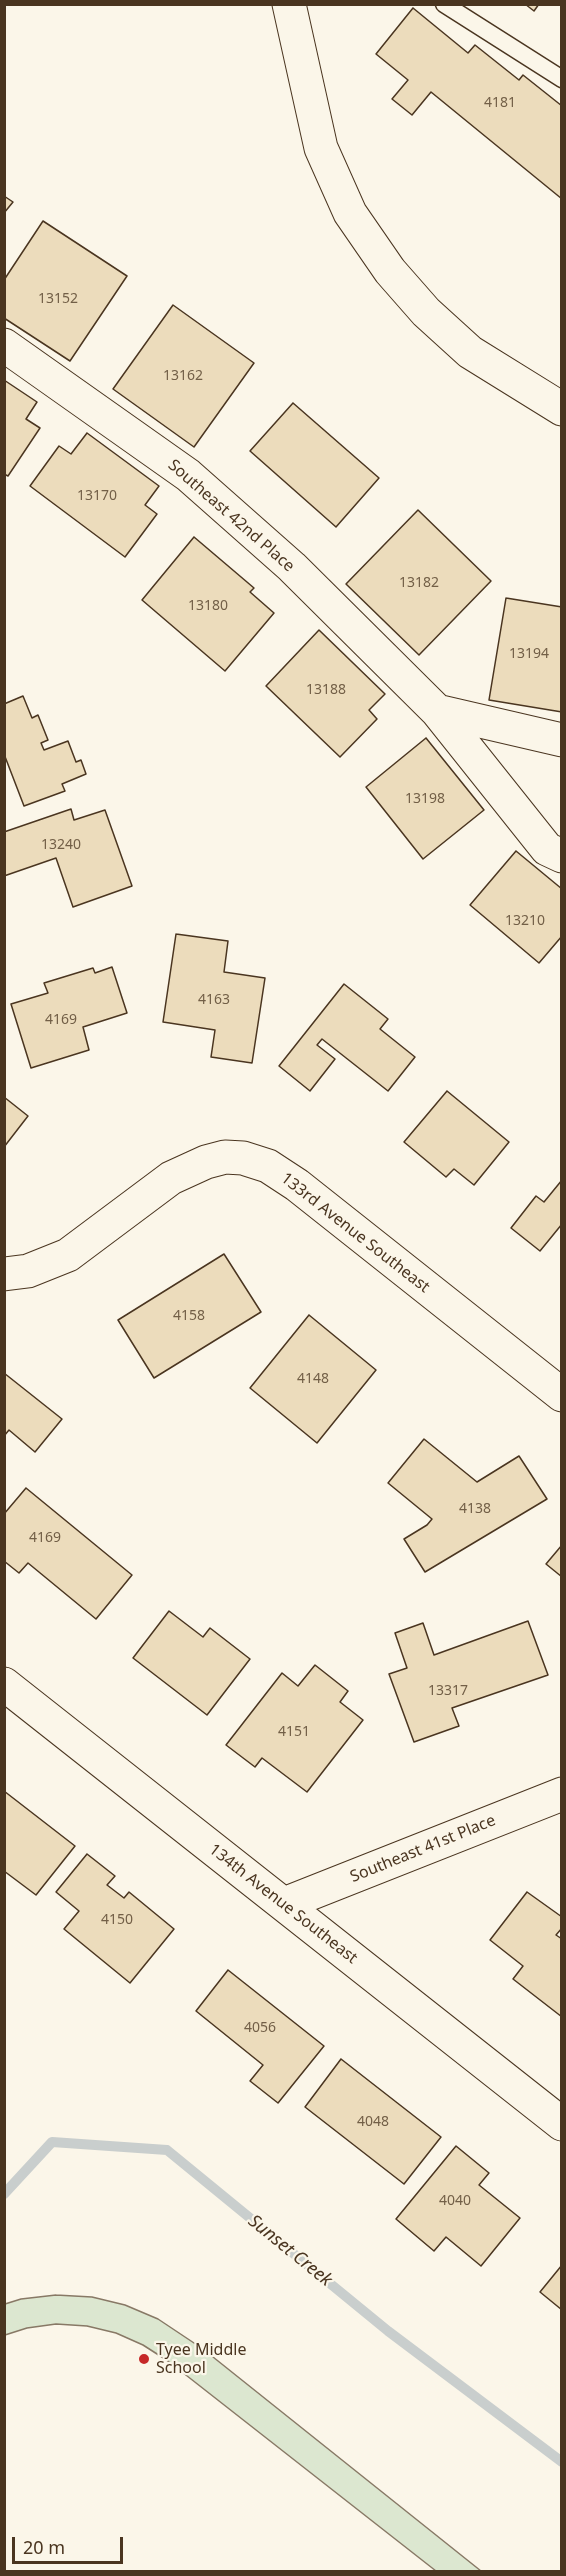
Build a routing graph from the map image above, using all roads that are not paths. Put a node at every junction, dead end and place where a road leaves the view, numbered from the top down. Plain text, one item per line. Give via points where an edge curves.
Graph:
1 (289, 4) edge
2 (444, 4) edge
3 (561, 79) edge
4 (4, 345) edge
5 (561, 409) edge
6 (437, 711) junction
7 (561, 740) edge
8 (561, 856) edge
9 (4, 1274) edge
10 (561, 1395) edge
11 (4, 1684) edge
12 (561, 1794) edge
13 (284, 1904) junction
14 (561, 2124) edge

1 - 5 street via 321,148 350,213 390,271 426,312 470,352
2 - 3 lane
4 - 6 street, Southeast 42nd Place via 188,475 292,567
6 - 7 street
6 - 8 street, Southeast 42nd Place via 547,849
9 - 10 street, 133rd Avenue Southeast via 28,1271 68,1255 171,1178 206,1162 243,1158 268,1166 297,1185
11 - 13 street, 134th Avenue Southeast
12 - 13 street, Southeast 41st Place
13 - 14 street, 134th Avenue Southeast

